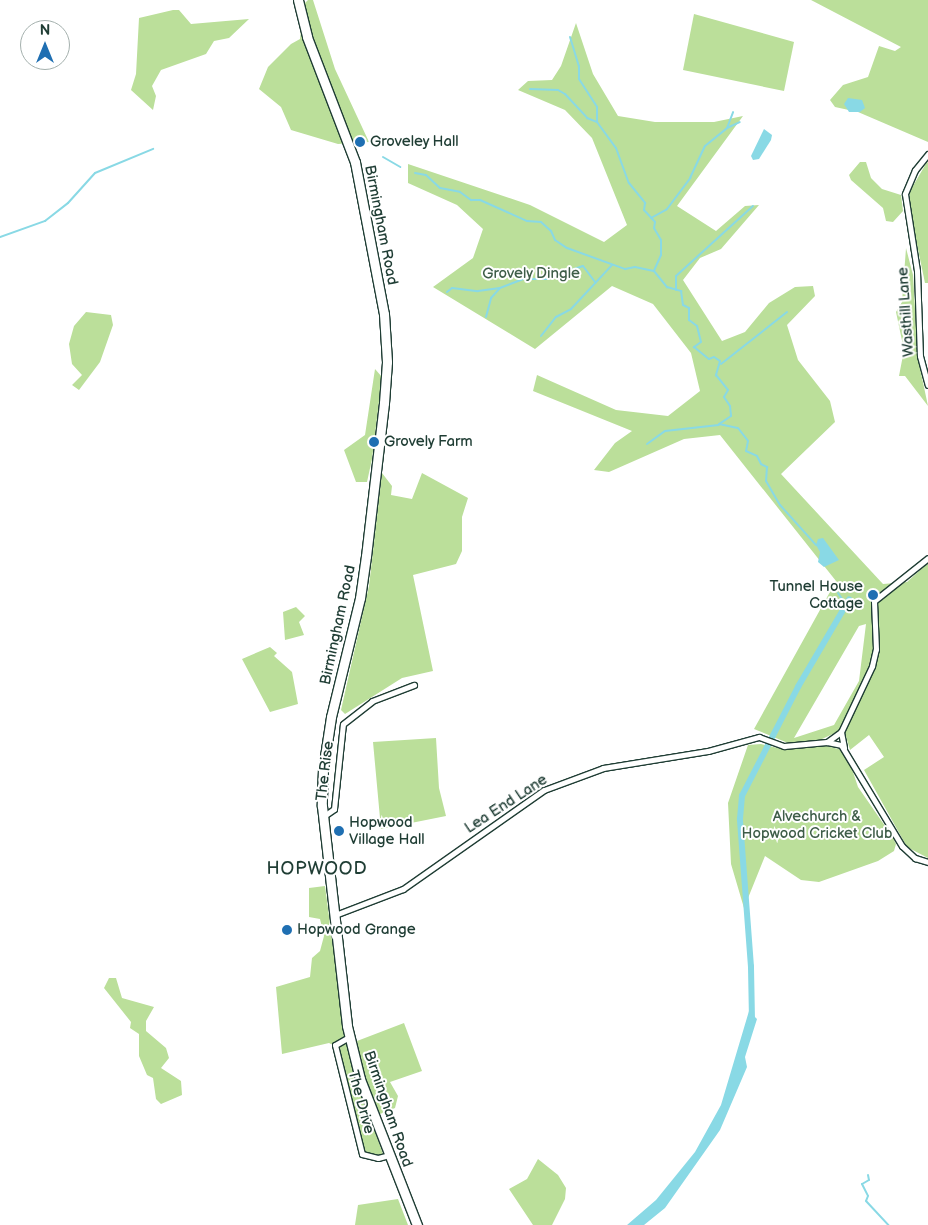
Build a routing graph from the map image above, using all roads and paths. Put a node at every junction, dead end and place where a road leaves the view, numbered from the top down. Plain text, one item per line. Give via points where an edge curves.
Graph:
1 (298, 0) edge
2 (928, 154) edge
3 (928, 385) edge
4 (928, 558) edge
5 (414, 685) dead end
6 (343, 724) junction
7 (330, 726) junction
8 (841, 732) junction
9 (827, 742) junction
10 (844, 748) junction
11 (324, 816) junction
12 (928, 862) edge
13 (335, 915) junction
14 (349, 1037) junction
15 (389, 1155) junction
16 (417, 1225) edge

1 - 7 highway, Birmingham Road via 307,37 355,162 387,344 384,402 360,598
2 - 3 street, Wasthill Lane via 915,170 905,194 917,271 920,356
4 - 8 street via 874,601 876,649 872,666
5 - 6 street, The Rise via 372,702
6 - 7 street, The Rise
6 - 11 street, The Rise via 334,809
7 - 11 highway, Birmingham Road via 322,788
8 - 9 street
8 - 10 street
9 - 10 street
9 - 13 street, Lea End Lane via 792,747 774,744 760,737 708,751 603,768 579,776 544,790 403,890
10 - 12 street via 902,846 915,858
11 - 13 highway, Birmingham Road
13 - 14 highway, Birmingham Road
14 - 15 highway, Birmingham Road via 360,1079
14 - 15 street, The Drive via 335,1045 362,1154 378,1158
15 - 16 highway, Birmingham Road

